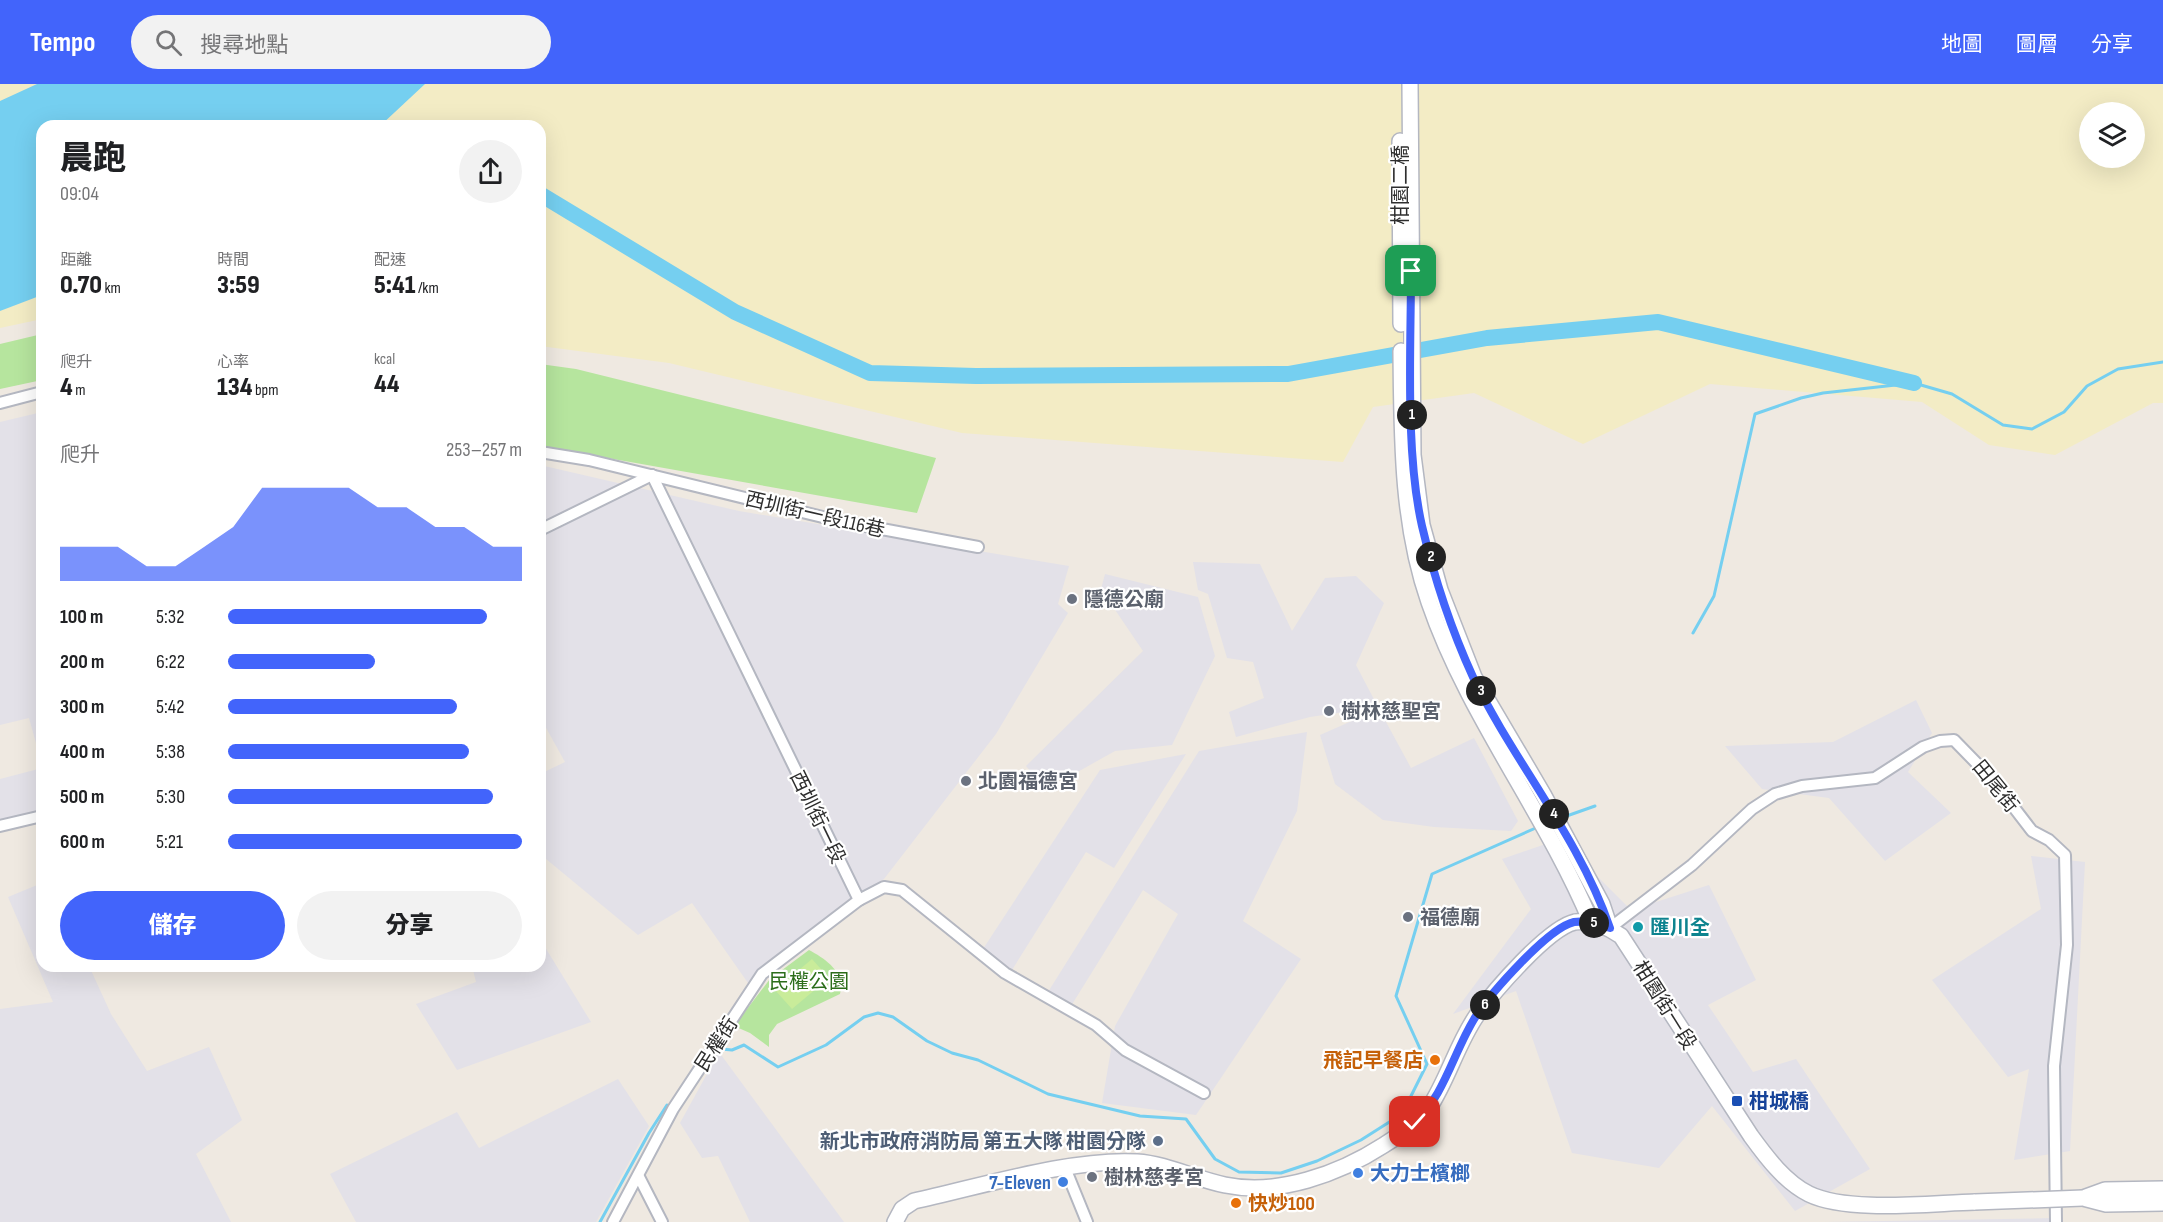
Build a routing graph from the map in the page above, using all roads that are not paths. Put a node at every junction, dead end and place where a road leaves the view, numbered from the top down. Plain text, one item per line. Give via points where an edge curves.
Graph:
1 (1400, 84) edge
2 (1410, 84) edge
3 (36, 394) edge
4 (0, 403) edge
5 (546, 453) edge
6 (652, 475) junction
7 (546, 527) edge
8 (978, 548) dead end
9 (1427, 572) junction
10 (36, 817) edge
11 (0, 826) edge
12 (859, 900) junction
13 (1591, 922) junction
14 (1610, 928) junction
15 (1204, 1093) dead end
16 (1065, 1168) junction
17 (639, 1177) junction
18 (2163, 1189) edge
19 (2083, 1198) junction
20 (2163, 1203) edge
21 (613, 1222) edge
22 (662, 1222) edge
23 (895, 1222) edge
24 (1087, 1222) edge
25 (2056, 1222) edge

1 - 9 street, 柑園二橋 via 1404,484
2 - 9 street, 柑園二橋 via 1413,455
3 - 4 street
5 - 6 street, 西圳街一段116巷
6 - 7 street
6 - 8 street, 西圳街一段116巷 via 839,521
6 - 12 street, 西圳街一段
9 - 13 street via 1429,603 1455,665 1572,877
9 - 14 street via 1474,677 1543,794 1602,904
10 - 11 street
12 - 15 street via 884,887 902,890 1005,973 1096,1025 1125,1050
12 - 17 street, 民權街 via 762,974 674,1109
13 - 14 street, 柑園街一段
13 - 16 street, 柑園街一段 via 1574,922 1558,930 1516,967 1477,1015 1428,1110 1383,1146 1346,1164 1301,1183 1255,1188 1224,1185 1138,1162
14 - 19 street, 柑園街一段, bridge via 1622,936 1766,1157 1810,1195 1874,1205
14 - 25 street, 田尾街 via 1775,794 1802,786 1875,778 1923,747 1954,740 1992,779 2032,831 2065,855 2067,945 2054,1066
16 - 23 street, 柑園街一段 via 914,1201 902,1209
16 - 24 street
17 - 21 street, 民權街
17 - 22 street
18 - 19 street via 2105,1190
19 - 20 street via 2106,1204

